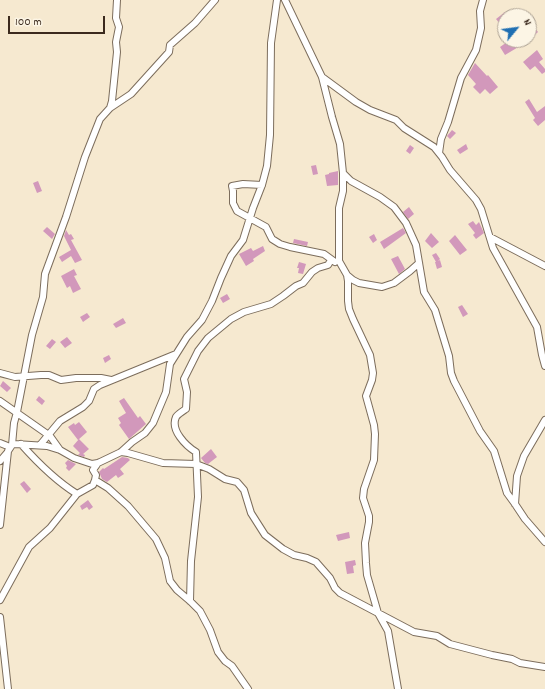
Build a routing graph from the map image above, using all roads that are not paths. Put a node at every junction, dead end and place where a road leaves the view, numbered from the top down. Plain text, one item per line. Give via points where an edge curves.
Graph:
1 (117, 0) edge
2 (215, 0) edge
3 (277, 0) edge
4 (285, 0) edge
5 (483, 0) edge
6 (322, 77) junction
7 (110, 108) junction
8 (439, 153) junction
9 (343, 173) junction
10 (262, 185) junction
11 (249, 218) junction
12 (490, 237) junction
13 (331, 260) junction
14 (338, 261) junction
15 (419, 263) junction
16 (545, 266) edge
17 (347, 274) junction
18 (176, 354) junction
19 (545, 366) edge
20 (0, 373) edge
21 (24, 376) junction
22 (111, 380) junction
23 (0, 401) edge
24 (17, 412) junction
25 (545, 420) edge
26 (48, 435) junction
27 (0, 443) edge
28 (21, 444) junction
29 (40, 445) junction
30 (10, 448) junction
31 (60, 450) junction
32 (121, 452) junction
33 (0, 461) edge
34 (98, 463) junction
35 (196, 464) junction
36 (95, 480) junction
37 (77, 494) junction
38 (515, 504) junction
39 (0, 524) edge
40 (545, 542) edge
41 (0, 600) edge
42 (190, 601) junction
43 (378, 612) junction
44 (0, 617) edge
45 (545, 667) edge
46 (8, 689) edge
47 (248, 689) edge
48 (398, 689) edge

1 - 7 street via 118,52
2 - 7 street via 195,23 170,45 169,52 137,88
3 - 10 street via 270,62 270,135
4 - 6 street
5 - 8 street via 478,45 461,78 441,139
6 - 8 street via 356,102 396,120
6 - 9 street via 340,144
7 - 21 street via 97,125 45,274 43,297
8 - 12 street via 476,200
9 - 14 street via 343,191 339,208
9 - 15 street via 351,181 394,207 406,223 416,245
10 - 11 street
10 - 11 street via 232,186 234,208
11 - 13 street via 266,227 272,239 280,244 324,254
11 - 18 street via 242,240 228,262 207,312
12 - 16 street
12 - 19 street via 493,248 536,323
13 - 14 street
13 - 35 street via 328,265 312,272 303,283 271,304 250,309 231,319 213,333 198,351 184,379 187,392 186,408 176,416 174,422 182,441 196,452
14 - 17 street
15 - 17 street via 394,283 382,287 359,283
15 - 38 street via 424,292 435,310 449,356 451,373 480,431 494,451 507,493
17 - 43 street via 349,308 370,355 373,373 366,396 374,425 374,460 363,498 369,516 365,547 367,575
18 - 22 street
18 - 32 street via 170,364 163,402 153,423 145,433
20 - 21 street via 15,377
21 - 22 street via 49,375 61,380
21 - 24 street
22 - 26 street via 94,389 83,407 60,421
23 - 24 street
24 - 26 street
24 - 30 street
25 - 38 street via 524,456 516,476
26 - 29 street
26 - 31 street
27 - 30 street
28 - 29 street
28 - 30 street
28 - 37 street via 40,464
29 - 31 street
30 - 33 street
30 - 39 street
31 - 34 street via 86,463
32 - 34 street
32 - 35 street via 163,463
34 - 36 street via 93,470
35 - 42 street via 198,497 191,561
35 - 43 street via 241,485 251,513 265,535 294,555 316,562 340,593
36 - 37 street via 93,485
36 - 42 street via 125,503 156,539 165,558 170,581
37 - 41 street via 50,528 26,552
38 - 40 street
42 - 47 street via 205,620 218,652 232,666
43 - 45 street via 414,632 437,636 450,644
43 - 48 street via 388,631
44 - 46 street

